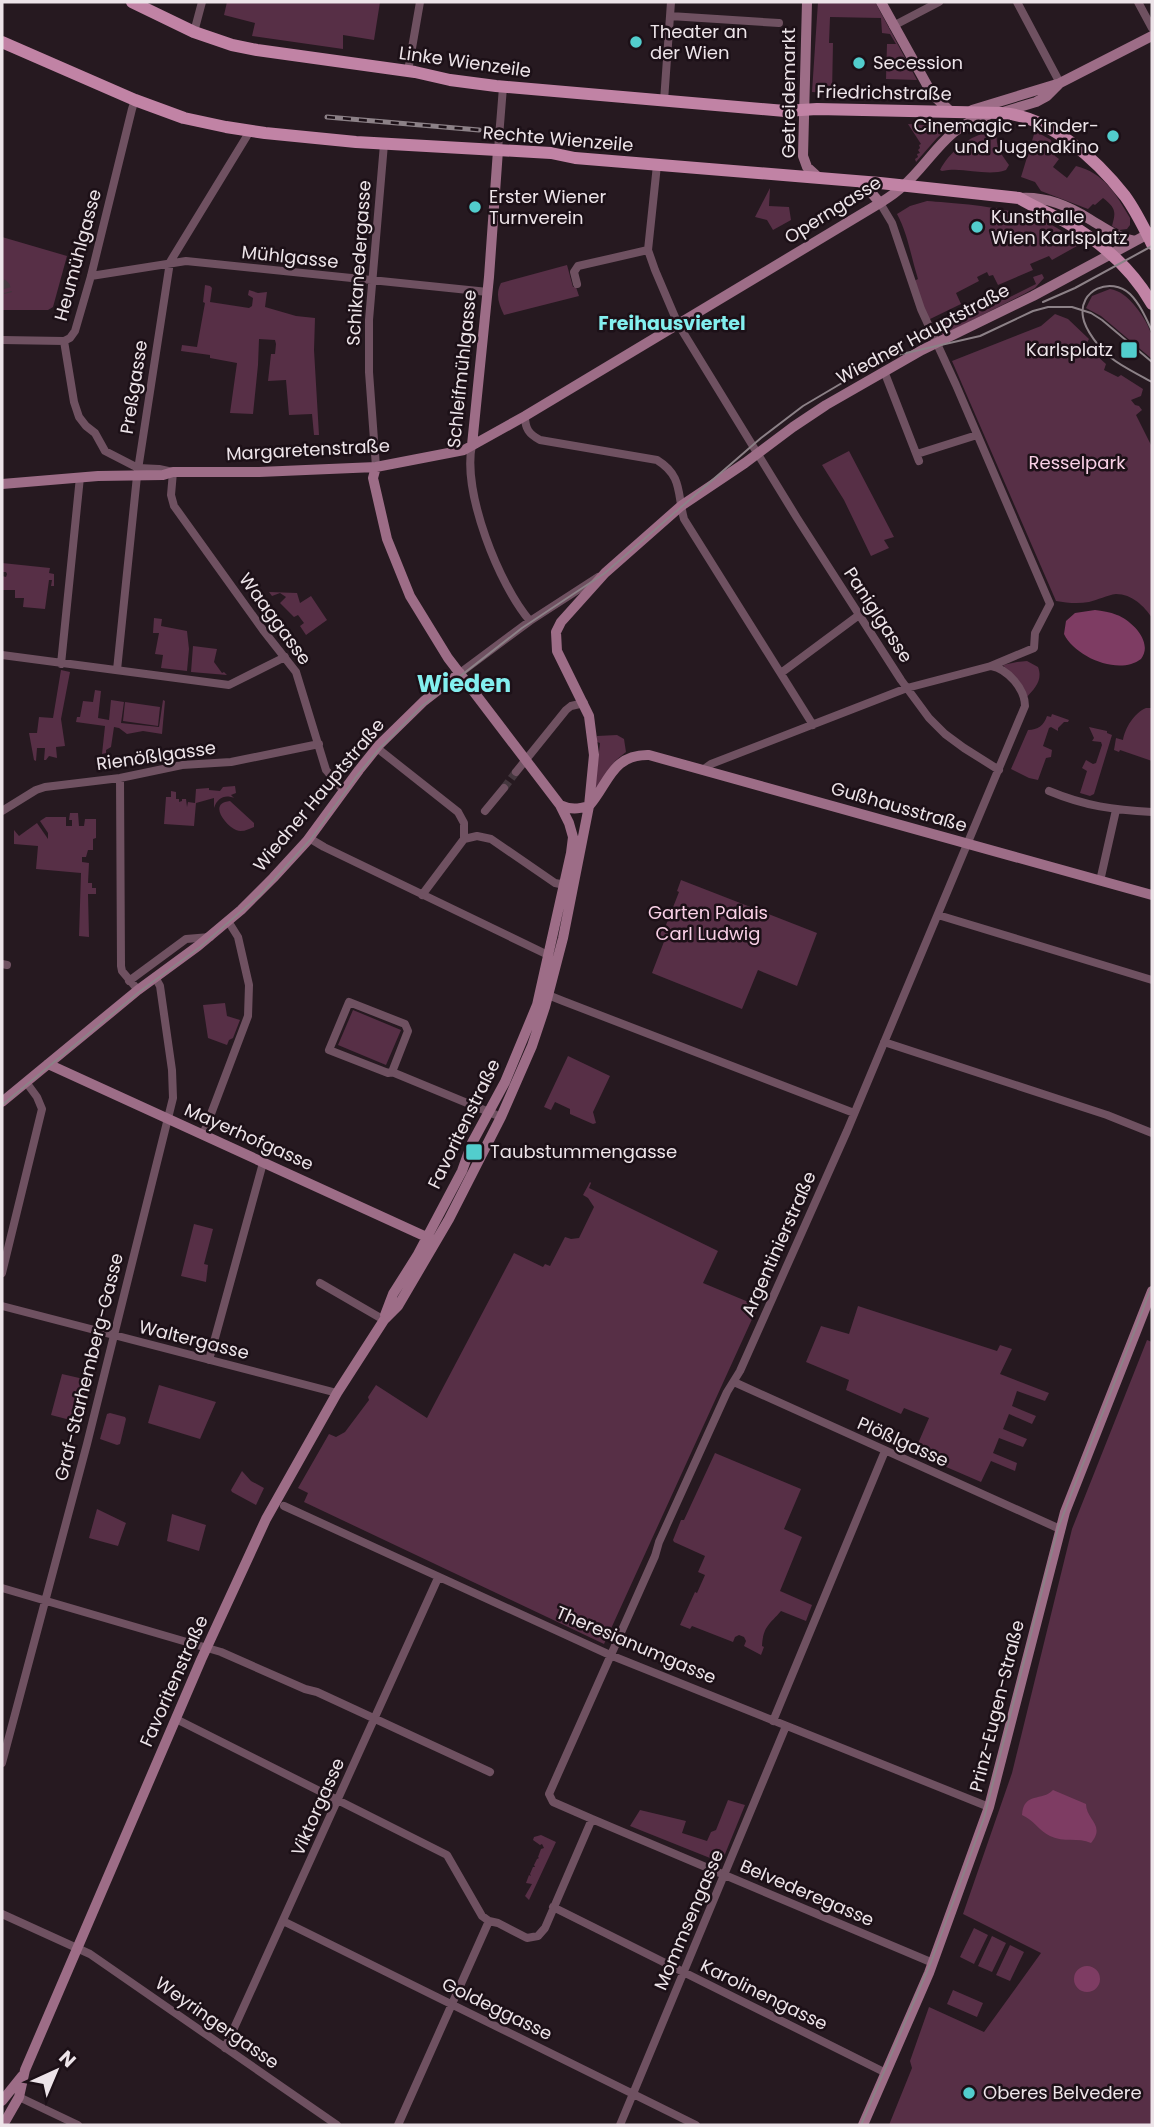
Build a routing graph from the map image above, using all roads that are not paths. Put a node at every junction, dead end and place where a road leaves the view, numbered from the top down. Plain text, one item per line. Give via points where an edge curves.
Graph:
1 (131, 2) edge
2 (202, 2) edge
3 (420, 2) edge
4 (671, 2) edge
5 (807, 2) edge
6 (880, 2) edge
7 (939, 2) edge
8 (1017, 2) edge
9 (1139, 2) edge
10 (670, 16) junction
11 (779, 23) dead end
12 (893, 26) junction
13 (1152, 28) edge
14 (194, 32) junction
15 (1152, 36) edge
16 (2, 42) edge
17 (1138, 43) junction
18 (1152, 43) edge
19 (408, 71) junction
20 (1060, 83) junction
21 (503, 87) junction
22 (135, 100) junction
23 (664, 102) junction
24 (804, 110) junction
25 (957, 112) junction
26 (1001, 113) junction
27 (250, 131) junction
28 (384, 144) junction
29 (498, 150) junction
30 (657, 165) junction
31 (819, 178) junction
32 (858, 181) junction
33 (905, 185) junction
34 (1019, 198) junction
35 (880, 203) junction
36 (1151, 234) edge
37 (1135, 241) junction
38 (648, 250) junction
39 (1111, 254) junction
40 (170, 262) junction
41 (91, 276) junction
42 (372, 281) junction
43 (577, 284) dead end
44 (488, 292) junction
45 (1152, 304) edge
46 (678, 324) junction
47 (2, 340) edge
48 (64, 341) junction
49 (937, 343) junction
50 (884, 371) junction
51 (525, 416) junction
52 (977, 435) junction
53 (472, 445) junction
54 (758, 453) junction
55 (376, 467) junction
56 (138, 472) junction
57 (173, 472) junction
58 (80, 477) junction
59 (2, 484) edge
60 (681, 506) junction
61 (606, 573) junction
62 (859, 615) junction
63 (530, 621) junction
64 (2, 655) edge
65 (285, 657) junction
66 (562, 663) joint
67 (61, 664) junction
68 (991, 666) junction
69 (117, 670) junction
70 (460, 673) junction
71 (781, 673) junction
72 (907, 688) junction
73 (584, 704) junction
74 (813, 725) junction
75 (319, 744) junction
76 (377, 748) junction
77 (636, 755) joint
78 (525, 761) junction
79 (704, 769) junction
80 (999, 770) junction
81 (516, 772) tunnel mouth
82 (120, 778) junction
83 (504, 788) tunnel mouth
84 (343, 790) junction
85 (1049, 792) dead end
86 (560, 805) junction
87 (589, 806) junction
88 (1116, 810) junction
89 (2, 811) edge
90 (485, 811) dead end
91 (1152, 812) edge
92 (309, 838) junction
93 (464, 839) junction
94 (968, 845) junction
95 (566, 880) junction
96 (1100, 881) junction
97 (422, 895) junction
98 (1152, 895) edge
99 (938, 915) junction
100 (228, 921) junction
101 (210, 937) junction
102 (548, 955) junction
103 (554, 969) junction
104 (544, 975) junction
105 (155, 977) junction
106 (1152, 980) edge
107 (129, 981) junction
108 (138, 990) junction
109 (548, 996) junction
110 (884, 1042) junction
111 (48, 1064) junction
112 (392, 1072) junction
113 (26, 1082) junction
114 (2, 1102) edge
115 (489, 1112) junction
116 (855, 1113) junction
117 (501, 1117) junction
118 (169, 1121) junction
119 (1152, 1133) edge
120 (202, 1135) junction
121 (263, 1163) junction
122 (431, 1239) junction
123 (2, 1273) edge
124 (320, 1283) dead end
125 (1152, 1291) edge
126 (2, 1306) edge
127 (384, 1320) junction
128 (112, 1335) junction
129 (209, 1360) junction
130 (734, 1382) junction
131 (337, 1393) junction
132 (885, 1451) junction
133 (279, 1504) junction
134 (1060, 1529) junction
135 (438, 1578) junction
136 (2, 1588) edge
137 (45, 1600) junction
138 (207, 1647) junction
139 (610, 1655) junction
140 (375, 1718) junction
141 (176, 1719) junction
142 (773, 1721) junction
143 (786, 1726) junction
144 (2, 1763) edge
145 (490, 1772) dead end
146 (551, 1789) joint
147 (338, 1800) junction
148 (989, 1807) junction
149 (592, 1819) junction
150 (724, 1875) junction
151 (553, 1907) junction
152 (2, 1914) edge
153 (489, 1921) junction
154 (283, 1922) junction
155 (78, 1948) junction
156 (933, 1963) junction
157 (684, 1972) junction
158 (452, 2004) junction
159 (225, 2048) junction
160 (25, 2070) junction
161 (886, 2073) junction
162 (633, 2094) junction
163 (4, 2096) edge
164 (19, 2096) junction
165 (4, 2125) edge
166 (78, 2125) edge
167 (337, 2125) edge
168 (398, 2125) edge
169 (620, 2125) edge
170 (696, 2125) edge
171 (863, 2125) edge

1 - 14 main road, Linke Wienzeile
2 - 14 street
3 - 19 street
4 - 10 street
5 - 24 main road, Getreidemarkt
6 - 12 main road
7 - 12 street
8 - 20 street
9 - 13 street
10 - 11 street
10 - 23 street
12 - 25 main road via 932,94
14 - 19 main road, Linke Wienzeile via 257,50
15 - 17 main road, Operngasse
16 - 22 main road, Rechte Wienzeile
17 - 18 main road
17 - 20 main road, Operngasse
19 - 21 main road, Linke Wienzeile
20 - 25 main road, Friedrichstraße
20 - 26 main road, Operngasse via 1036,102
21 - 23 main road, Linke Wienzeile
21 - 29 street
22 - 27 main road, Rechte Wienzeile via 184,118
22 - 41 street, Heumühlgasse
23 - 24 main road, Linke Wienzeile
24 - 25 main road, Friedrichstraße
24 - 31 main road, Getreidemarkt via 803,156
25 - 26 main road, Friedrichstraße
26 - 33 main road, Operngasse via 974,119 958,129
26 - 36 main road, Friedrichstraße via 1045,127 1095,163
27 - 28 main road, Rechte Wienzeile
27 - 40 street, Preßgasse
28 - 29 main road, Rechte Wienzeile
28 - 42 street, Schikanedergasse
29 - 30 main road, Rechte Wienzeile
29 - 44 main road, Schleifmühlgasse
30 - 31 main road, Rechte Wienzeile
30 - 38 street
31 - 32 main road, Rechte Wienzeile
32 - 33 main road, Rechte Wienzeile
32 - 35 main road
33 - 34 main road, Rechte Wienzeile
33 - 35 main road, Operngasse
34 - 37 main road via 1051,201
34 - 39 main road, Rechte Wienzeile via 1079,230
35 - 46 main road, Operngasse
35 - 49 street via 892,223
36 - 37 main road, Wiedner Hauptstraße
37 - 39 main road, Wiedner Hauptstraße
38 - 43 street via 578,266
38 - 46 street, Paniglgasse
39 - 45 main road
39 - 49 main road, Wiedner Hauptstraße
40 - 41 street, Mühlgasse
40 - 42 street, Mühlgasse
40 - 56 street, Preßgasse
41 - 48 street, Heumühlgasse via 75,331
42 - 44 street, Mühlgasse
42 - 55 street, Schikanedergasse via 369,372
44 - 53 main road, Schleifmühlgasse
46 - 51 main road, Operngasse
46 - 54 street, Paniglgasse
47 - 48 street
48 - 56 street, Heumühlgasse via 79,417 105,451
49 - 50 main road, Wiedner Hauptstraße
49 - 52 street
50 - 52 street via 918,458
50 - 54 main road, Wiedner Hauptstraße
51 - 53 main road, Margaretenstraße
51 - 60 street via 530,435 540,440 657,460 675,476
52 - 68 street via 1050,604 1035,633 1034,648
53 - 55 main road, Margaretenstraße
53 - 63 street, Schleifmühlgasse via 482,531 516,603
54 - 60 main road, Wiedner Hauptstraße
54 - 62 street, Paniglgasse
55 - 57 main road, Margaretenstraße
55 - 70 main road, Favoritenstraße via 374,482 398,571
56 - 57 main road, Margaretenstraße
56 - 58 main road, Margaretenstraße
56 - 69 street, Preßgasse
57 - 65 street, Waaggasse via 176,509
58 - 59 main road, Margaretenstraße
58 - 67 street
60 - 61 main road, Wiedner Hauptstraße
60 - 71 street via 684,519
61 - 63 street, Wiedner Hauptstraße
61 - 66 main road, Wiedner Hauptstraße via 561,622 555,642
62 - 71 street
62 - 72 street, Paniglgasse
63 - 70 street, Wiedner Hauptstraße
64 - 67 street
65 - 69 street via 229,685
65 - 75 street, Waaggasse via 298,675
66 - 73 main road, Favoritenstraße
67 - 69 street
68 - 72 street
68 - 80 street, Argentinierstraße via 1002,669 1021,690 1025,706
70 - 76 main road, Wiedner Hauptstraße
70 - 78 main road, Favoritenstraße
71 - 74 street
72 - 74 street
72 - 80 street, Paniglgasse via 945,734
73 - 78 street via 566,710
73 - 87 main road, Favoritenstraße via 594,755
74 - 79 street
75 - 82 street, Rienößlgasse
75 - 84 street, Waaggasse via 326,770
76 - 84 main road, Wiedner Hauptstraße
76 - 93 street via 458,812
77 - 79 main road, Gußhausstraße
77 - 87 main road, Favoritenstraße via 615,768
78 - 81 street
78 - 86 main road, Favoritenstraße
79 - 94 main road, Gußhausstraße
80 - 94 street, Argentinierstraße
82 - 89 street, Rienößlgasse via 45,787
82 - 107 street via 120,963
83 - 90 street
84 - 92 main road, Wiedner Hauptstraße
85 - 88 street via 1076,803
86 - 87 main road via 568,809
86 - 95 main road, Favoritenstraße via 573,837
87 - 103 main road, Favoritenstraße
88 - 91 street
88 - 96 street
92 - 97 street
92 - 100 main road, Wiedner Hauptstraße
93 - 95 street via 491,839 555,883
93 - 97 street
94 - 96 main road, Gußhausstraße
94 - 99 street, Argentinierstraße
95 - 102 main road, Favoritenstraße
96 - 98 main road, Gußhausstraße
97 - 102 street
99 - 106 street
99 - 110 street, Argentinierstraße
100 - 101 main road, Wiedner Hauptstraße
100 - 120 street via 238,937 249,985 248,1016
101 - 105 main road, Wiedner Hauptstraße
101 - 107 street via 186,939
102 - 103 street
102 - 104 main road, Favoritenstraße
103 - 109 main road, Favoritenstraße
104 - 109 street, Favoritenstraße
104 - 115 main road, Favoritenstraße via 523,1042
105 - 108 main road, Wiedner Hauptstraße
105 - 118 street, Graf-Starhemberg-Gasse via 172,1070
107 - 108 street
108 - 111 main road, Wiedner Hauptstraße
109 - 116 street
109 - 117 main road, Favoritenstraße
110 - 116 street, Argentinierstraße
110 - 119 street
111 - 113 main road, Wiedner Hauptstraße
111 - 118 main road, Mayerhofgasse
112 - 112 street via 408,1031 405,1024 349,1002 329,1050
112 - 115 street
113 - 114 main road, Wiedner Hauptstraße
113 - 123 street via 41,1109
115 - 117 street
115 - 122 main road, Favoritenstraße
116 - 130 street, Argentinierstraße
117 - 122 main road, Favoritenstraße via 450,1219
118 - 120 main road, Mayerhofgasse
118 - 128 street, Graf-Starhemberg-Gasse
120 - 121 main road, Mayerhofgasse
121 - 122 main road, Mayerhofgasse
121 - 129 street
122 - 127 main road, Favoritenstraße via 393,1294
124 - 127 street
125 - 134 main road, Prinz-Eugen-Straße
126 - 128 street, Waltergasse
127 - 131 main road, Favoritenstraße
128 - 129 street, Waltergasse
128 - 137 street, Graf-Starhemberg-Gasse
129 - 131 street, Waltergasse
130 - 132 street, Plößlgasse
130 - 139 street, Argentinierstraße
131 - 133 main road, Favoritenstraße
132 - 134 street, Plößlgasse
132 - 142 street
133 - 135 street, Theresianumgasse
133 - 138 main road, Favoritenstraße
134 - 148 main road, Prinz-Eugen-Straße
135 - 139 street, Theresianumgasse
135 - 140 street, Viktorgasse
136 - 137 street
137 - 138 street
137 - 144 street, Graf-Starhemberg-Gasse
138 - 140 street
138 - 141 main road, Favoritenstraße
139 - 142 street, Theresianumgasse
139 - 146 street, Argentinierstraße
140 - 145 street
140 - 147 street, Viktorgasse
141 - 147 street
141 - 155 main road, Favoritenstraße
142 - 143 street, Theresianumgasse
143 - 148 street, Theresianumgasse
143 - 150 street, Mommsengasse
146 - 149 street, Belvederegasse via 553,1802
147 - 153 street via 447,1854
147 - 154 street, Viktorgasse
148 - 156 main road, Prinz-Eugen-Straße
149 - 150 street, Belvederegasse
149 - 151 street
150 - 156 street, Belvederegasse
150 - 157 street, Mommsengasse
151 - 153 street via 543,1931 531,1938
151 - 157 street, Karolinengasse
152 - 155 street, Weyringergasse
153 - 158 street
154 - 158 street, Goldeggasse
154 - 159 street, Viktorgasse
155 - 159 street, Weyringergasse
155 - 160 main road, Favoritenstraße
156 - 161 main road, Prinz-Eugen-Straße
157 - 161 street, Karolinengasse
157 - 162 street, Mommsengasse
158 - 162 street, Goldeggasse
158 - 168 street
159 - 167 street, Weyringergasse
160 - 163 main road, Favoritenstraße
160 - 164 main road, Favoritenstraße
161 - 171 main road, Prinz-Eugen-Straße
162 - 169 street, Mommsengasse
162 - 170 street, Goldeggasse
164 - 165 main road, Favoritenstraße
164 - 166 street

